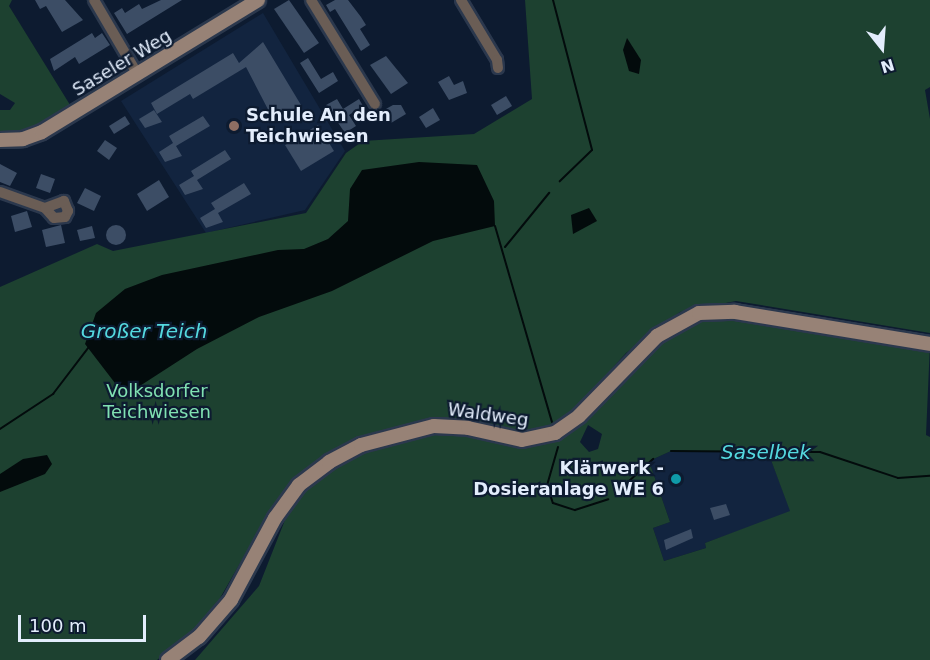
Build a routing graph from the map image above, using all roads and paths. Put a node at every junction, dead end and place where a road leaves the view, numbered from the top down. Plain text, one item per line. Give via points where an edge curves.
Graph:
1 (94, 0) edge
2 (311, 0) edge
3 (461, 0) edge
4 (250, 2) edge
5 (498, 68) dead end
6 (138, 75) junction
7 (375, 104) dead end
8 (0, 140) edge
9 (0, 192) edge
10 (45, 208) dead end
11 (930, 344) edge
12 (168, 660) edge

1 - 6 street
2 - 7 street
3 - 5 street
4 - 6 main road, Saseler Weg
6 - 8 main road, Saseler Weg via 42,132 23,139
9 - 10 street
11 - 12 main road, Waldweg via 735,312 699,313 657,336 579,416 555,433 522,441 468,428 434,426 361,445 329,462 299,485 275,518 231,600 199,637

